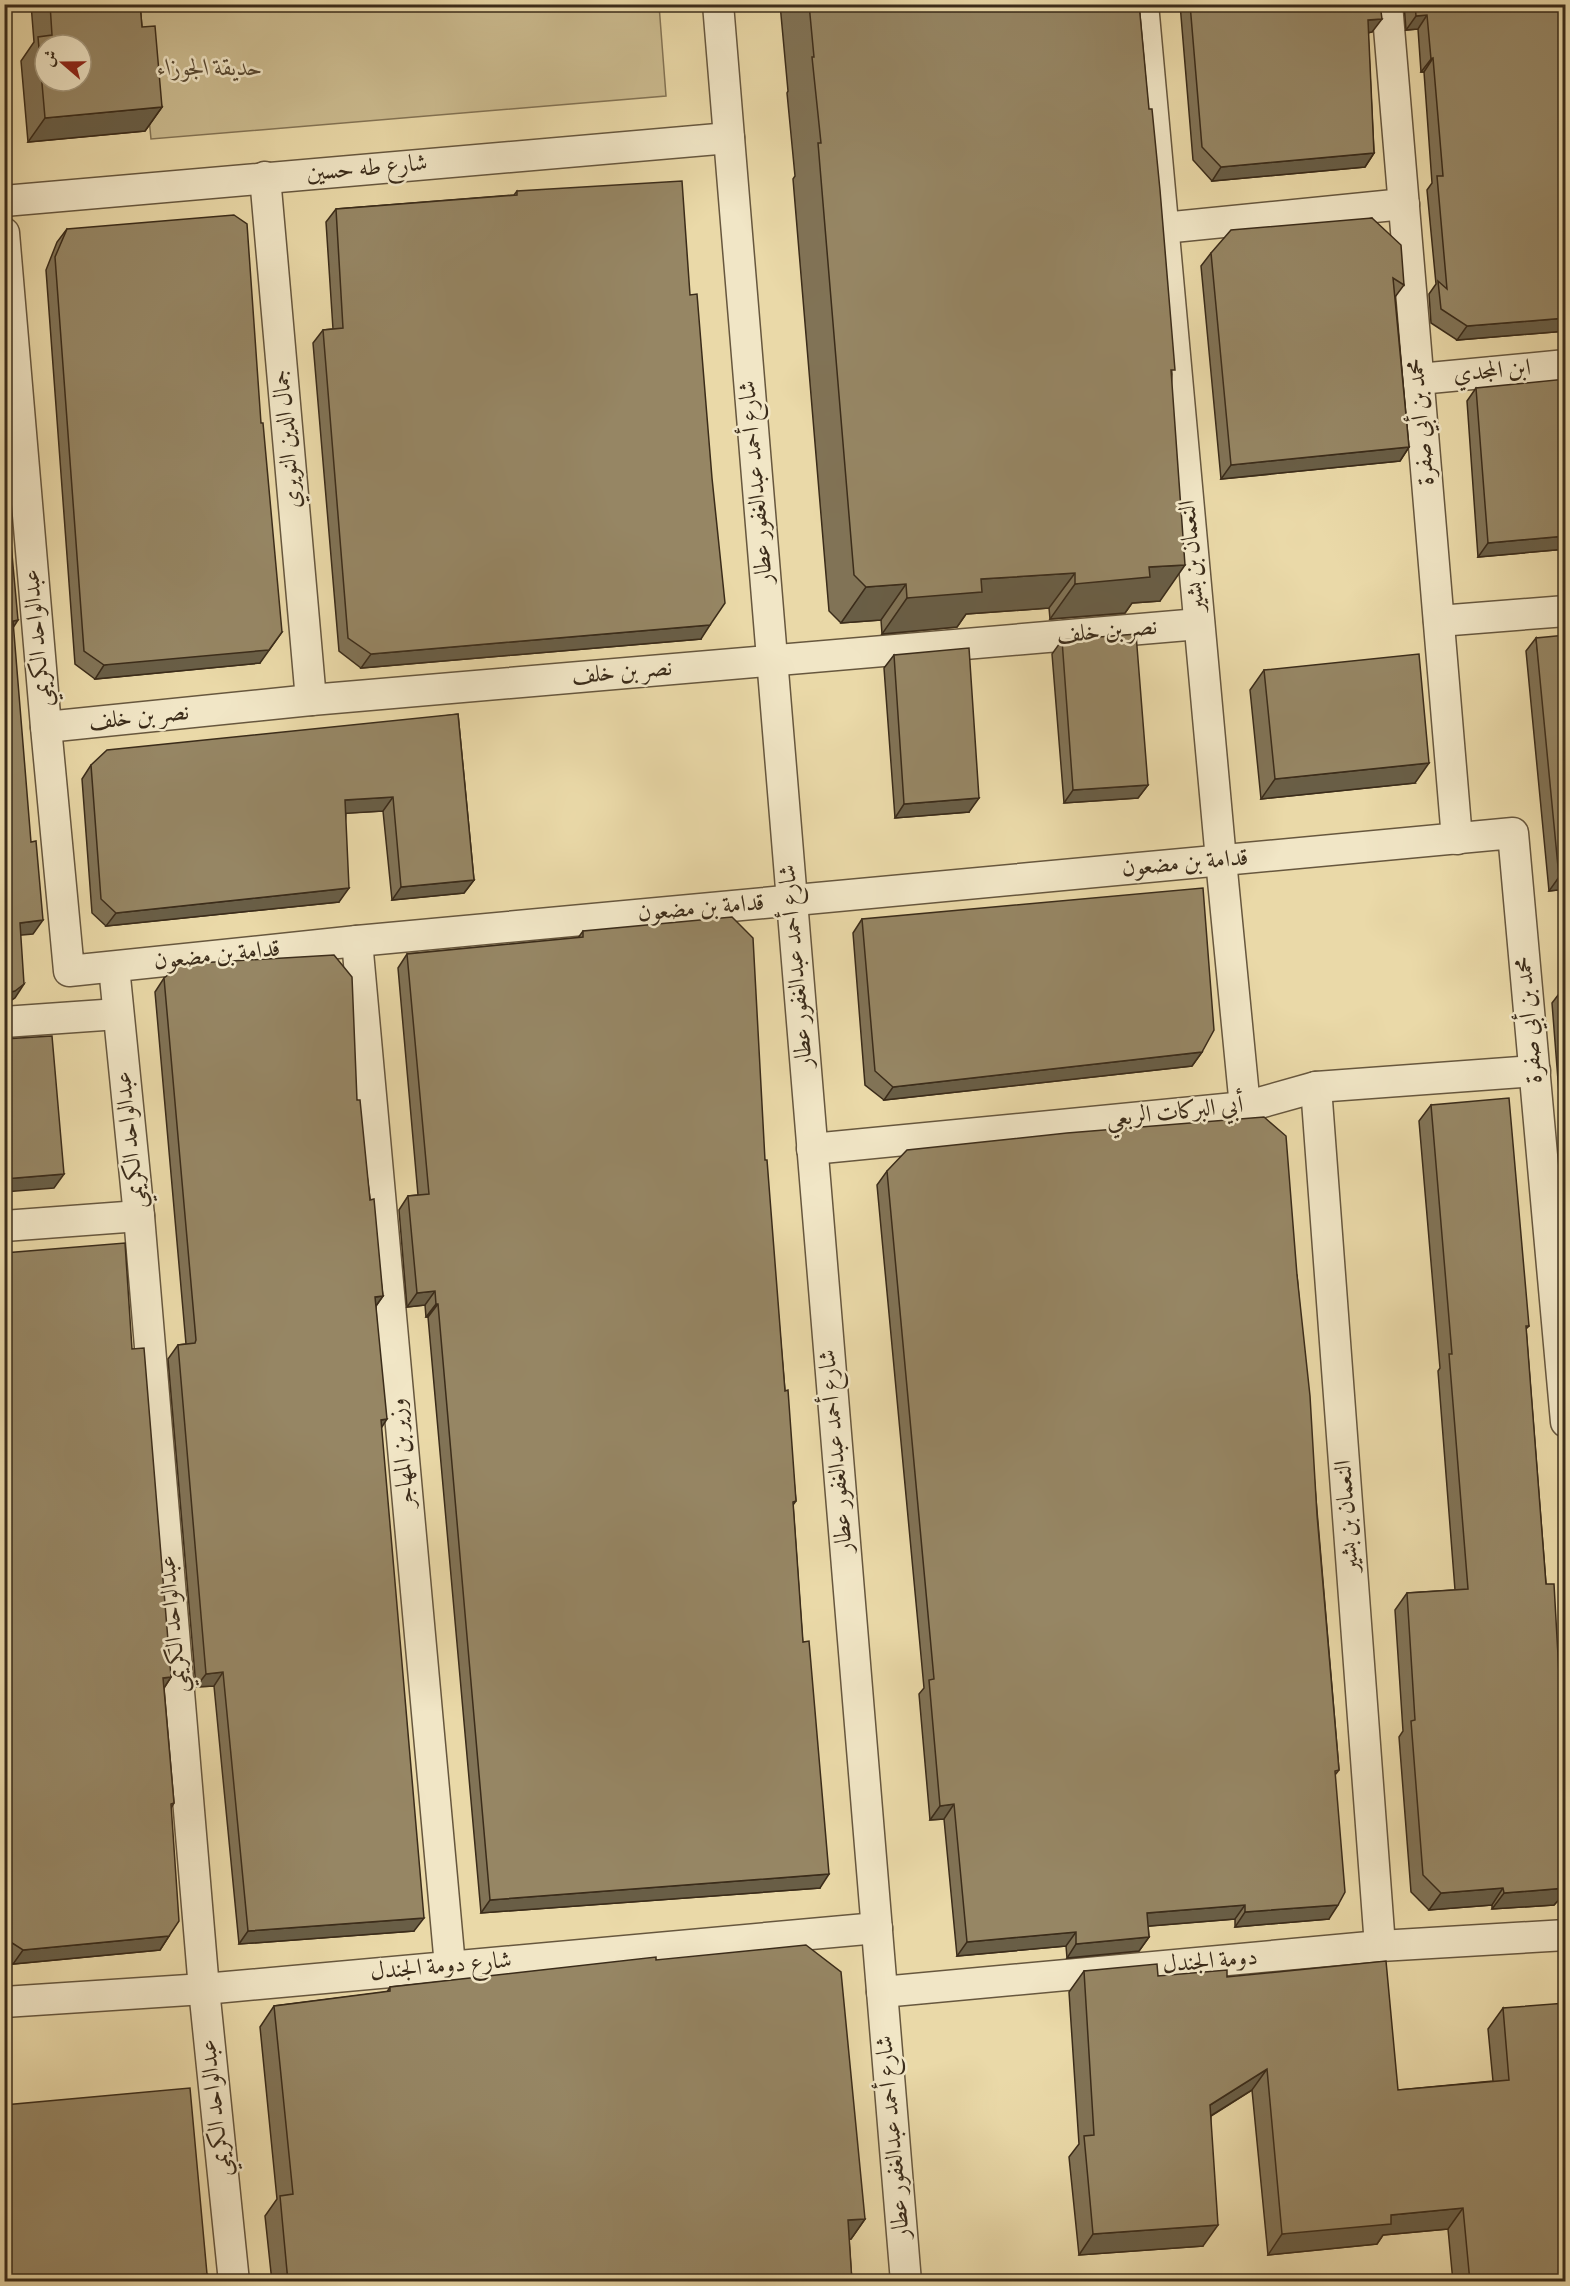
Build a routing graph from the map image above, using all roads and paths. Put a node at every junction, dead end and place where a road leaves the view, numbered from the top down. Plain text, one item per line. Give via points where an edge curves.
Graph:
1 (718, 4) edge
2 (1143, 4) edge
3 (1387, 4) edge
4 (729, 138) junction
5 (265, 177) junction
6 (4, 201) edge
7 (1404, 204) junction
8 (1163, 228) junction
9 (4, 233) edge
10 (1566, 365) edge
11 (1419, 379) junction
12 (1566, 610) edge
13 (1439, 621) junction
14 (1200, 624) junction
15 (772, 660) junction
16 (311, 700) junction
17 (46, 727) junction
18 (1513, 833) joint
19 (1457, 839) junction
20 (1221, 860) junction
21 (792, 901) junction
22 (357, 940) junction
23 (114, 967) junction
24 (69, 971) joint
25 (118, 1014) junction
26 (4, 1022) edge
27 (1535, 1071) junction
28 (1316, 1087) junction
29 (1245, 1107) junction
30 (812, 1149) junction
31 (139, 1216) junction
32 (4, 1226) edge
33 (1566, 1422) edge
34 (877, 1928) junction
35 (1566, 1935) edge
36 (1380, 1946) junction
37 (450, 1966) junction
38 (204, 1989) junction
39 (882, 1992) junction
40 (4, 2001) edge
41 (234, 2282) edge
42 (906, 2282) edge

1 - 4 street, شارع أحمد عبدالغفور عطار
2 - 8 street, النعمان بن بشير
3 - 7 street, محمد بن أبي صفرة
4 - 5 street, شارع طه حسين
4 - 15 street, شارع أحمد عبدالغفور عطار
5 - 6 street, شارع طه حسين
5 - 16 street, جمال الدين النويري
7 - 8 street
7 - 11 street, محمد بن أبي صفرة
8 - 14 street, النعمان بن بشير
9 - 17 street, عبدالواحد الكريمي
10 - 11 street, ابن المجدي
11 - 13 street, محمد بن أبي صفرة
12 - 13 street
13 - 19 street, محمد بن أبي صفرة
14 - 15 street, نصر بن خلف
14 - 20 street, النعمان بن بشير
15 - 16 street, نصر بن خلف
15 - 21 street, شارع أحمد عبدالغفور عطار
16 - 17 street, نصر بن خلف
17 - 24 street, عبدالواحد الكريمي
18 - 19 street, قدامة بن مضعون
18 - 27 street, محمد بن أبي صفرة
19 - 20 street, قدامة بن مضعون
20 - 21 street, قدامة بن مضعون
20 - 29 street, النعمان بن بشير
21 - 22 street, قدامة بن مضعون
21 - 30 street, شارع أحمد عبدالغفور عطار
22 - 23 street, قدامة بن مضعون
22 - 37 street, وزير بن المهاجر
23 - 24 street, قدامة بن مضعون
23 - 25 street, عبدالواحد الكريمي
25 - 26 street
25 - 31 street, عبدالواحد الكريمي
27 - 28 street, أبي البركات الربعي
27 - 33 street, محمد بن أبي صفرة
28 - 29 street, أبي البركات الربعي
28 - 36 street, النعمان بن بشير
29 - 30 street, أبي البركات الربعي
30 - 34 street, شارع أحمد عبدالغفور عطار
31 - 32 street
31 - 38 street, عبدالواحد الكريمي
34 - 37 street, شارع دومة الجندل
34 - 39 street
35 - 36 street, دومة الجندل
36 - 39 street, دومة الجندل
37 - 38 street, شارع دومة الجندل
38 - 40 street, شارع دومة الجندل
38 - 41 street, عبدالواحد الكريمي
39 - 42 street, شارع أحمد عبدالغفور عطار

